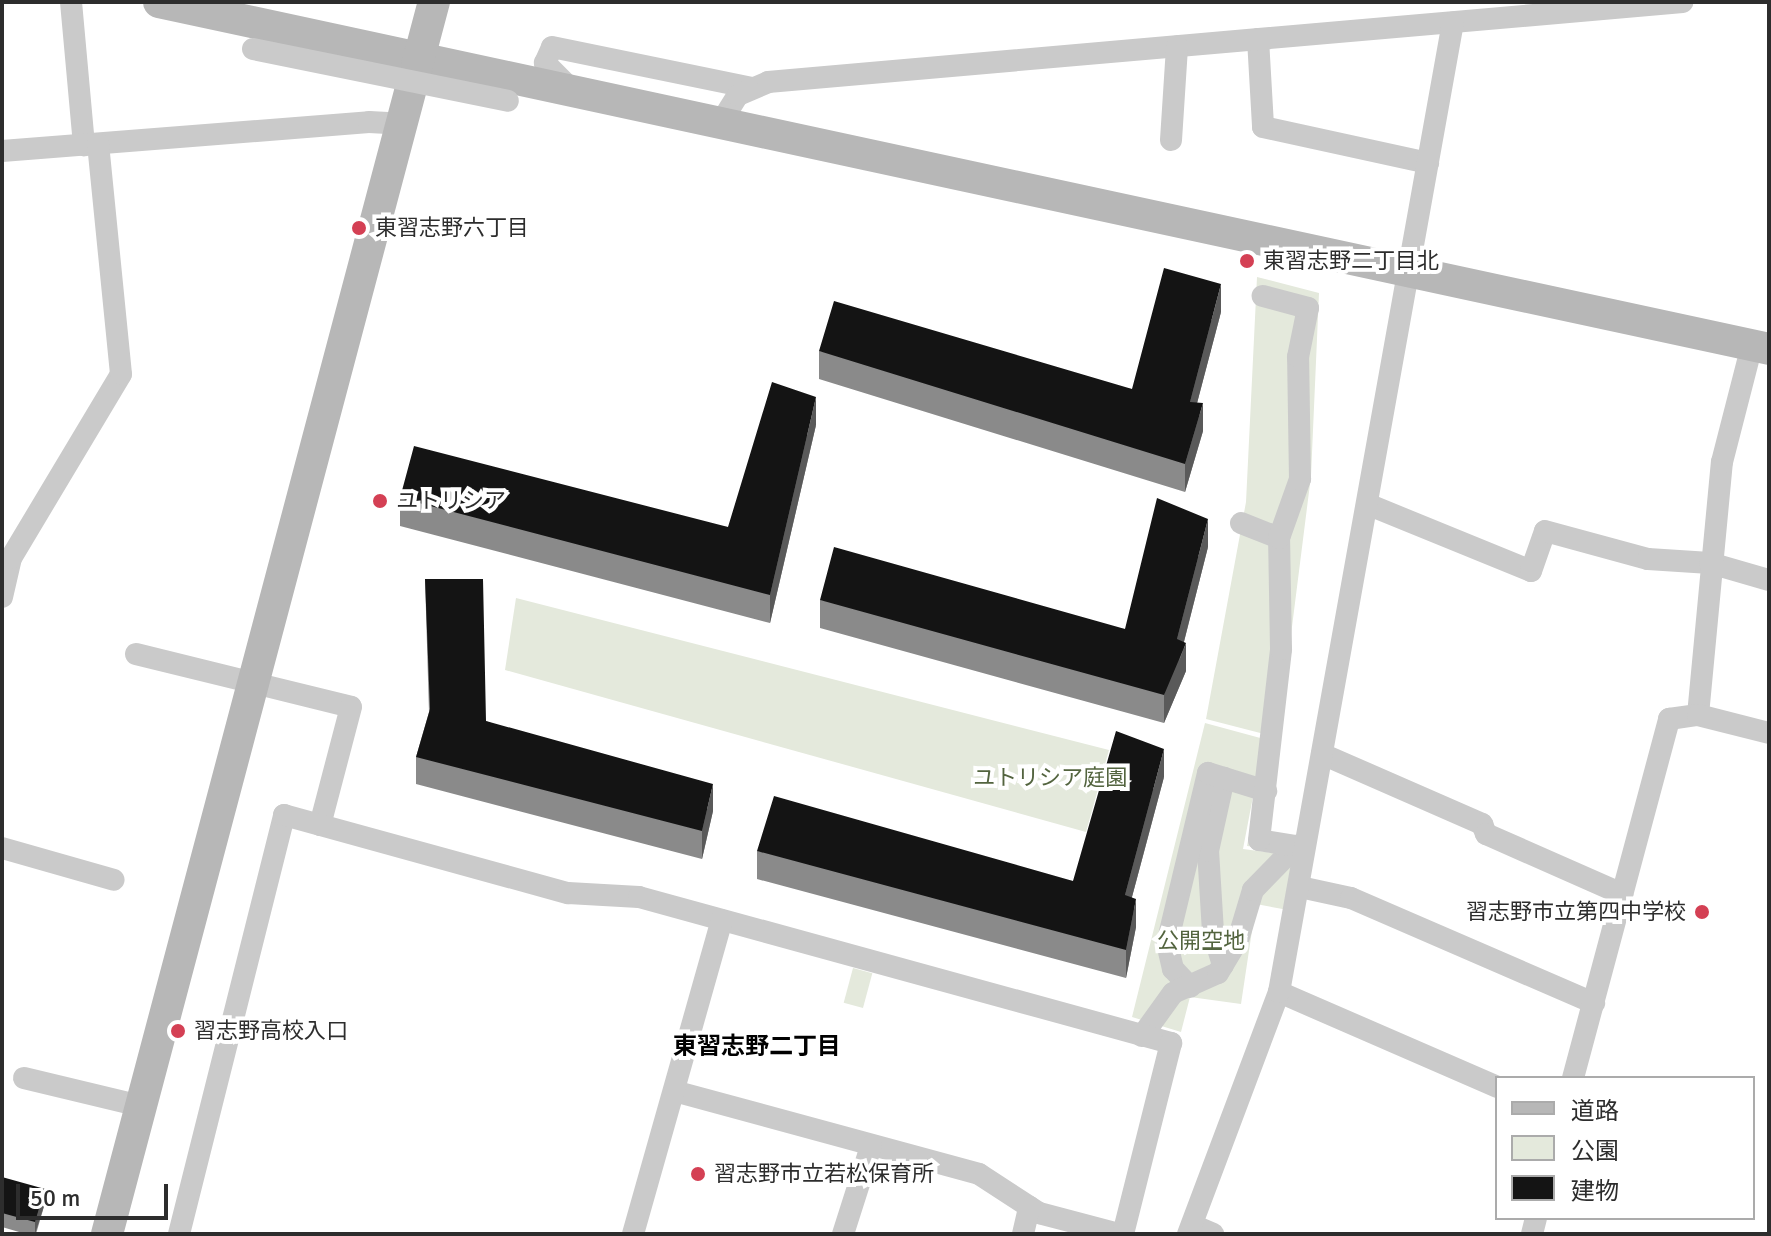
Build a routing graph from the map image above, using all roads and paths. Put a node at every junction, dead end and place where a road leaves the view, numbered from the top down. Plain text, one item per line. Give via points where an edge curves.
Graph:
1 (71, 2) edge
2 (159, 2) edge
3 (434, 2) edge
4 (1683, 2) edge
5 (1453, 22) junction
6 (1258, 39) junction
7 (1177, 46) junction
8 (253, 49) dead end
9 (421, 57) junction
10 (751, 88) junction
11 (571, 90) junction
12 (508, 101) dead end
13 (721, 122) junction
14 (402, 124) junction
15 (1171, 140) dead end
16 (91, 144) junction
17 (2, 151) edge
18 (1428, 163) junction
19 (1408, 273) junction
20 (1263, 296) dead end
21 (1761, 347) edge
22 (1367, 504) junction
23 (1252, 528) dead end
24 (1279, 538) junction
25 (1710, 563) junction
26 (1769, 580) edge
27 (3, 584) edge
28 (136, 654) dead end
29 (253, 680) junction
30 (1698, 715) junction
31 (1769, 733) edge
32 (1322, 754) junction
33 (1224, 778) junction
34 (1266, 791) junction
35 (320, 825) junction
36 (2, 848) edge
37 (114, 880) dead end
38 (1300, 887) junction
39 (1622, 894) junction
40 (722, 920) junction
41 (1223, 965) junction
42 (1190, 987) junction
43 (1279, 992) junction
44 (1594, 1003) junction
45 (1142, 1036) junction
46 (1574, 1076) edge
47 (24, 1078) dead end
48 (1495, 1086) edge
49 (674, 1091) junction
50 (141, 1106) junction
51 (871, 1146) junction
52 (1029, 1207) junction
53 (1190, 1229) edge
54 (107, 1234) edge
55 (179, 1234) edge
56 (633, 1234) edge
57 (843, 1234) edge
58 (1023, 1234) edge
59 (1121, 1234) edge
60 (1213, 1234) edge

1 - 16 street
2 - 9 street
3 - 9 street
4 - 5 street
5 - 6 street
5 - 18 street
6 - 7 street
6 - 18 street via 1263,127
7 - 10 street via 768,82
7 - 15 street
8 - 12 street, bridge
9 - 11 street
9 - 14 street
10 - 11 street via 552,47 545,63
10 - 13 street via 738,95
11 - 13 street
13 - 19 street
14 - 16 street via 369,122
14 - 29 street
16 - 17 street
16 - 27 street via 121,374 11,558
18 - 19 street
19 - 21 street
19 - 22 street
20 - 24 street via 1308,308 1298,357 1300,479
21 - 25 street via 1722,462
22 - 25 street via 1531,571 1545,531 1648,559
22 - 32 street
23 - 24 street
24 - 34 street via 1281,649 1268,727 1275,728
25 - 26 street
25 - 30 street
28 - 29 street
29 - 35 street via 351,707
29 - 50 street
30 - 31 street
30 - 39 street via 1669,719
32 - 38 street
32 - 39 street via 1482,824 1486,834
33 - 34 street
33 - 41 street via 1208,851 1213,932
33 - 42 street via 1208,773 1167,944 1173,969
34 - 41 street via 1259,840 1296,846 1253,890 1238,940
35 - 40 street via 568,893 639,897
35 - 55 street via 284,815
36 - 37 street
38 - 43 street
38 - 44 street via 1351,898
39 - 44 street
40 - 45 street
40 - 49 street
41 - 42 street via 1211,978
42 - 45 street via 1173,993
43 - 48 street
43 - 53 street
44 - 46 street
45 - 59 street via 1171,1043
47 - 50 street
49 - 51 street
49 - 56 street
50 - 54 street
51 - 52 street via 979,1174
51 - 57 street
52 - 58 street
52 - 59 street
53 - 60 street

